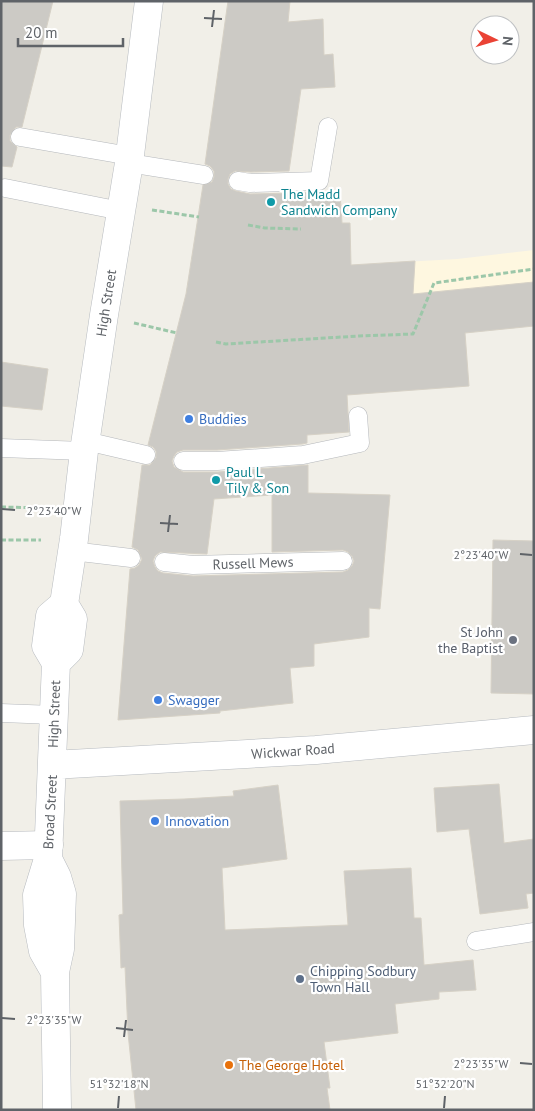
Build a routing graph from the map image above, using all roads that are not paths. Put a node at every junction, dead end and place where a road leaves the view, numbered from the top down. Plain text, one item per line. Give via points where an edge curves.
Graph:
1 (149, 1) edge
2 (328, 126) dead end
3 (20, 137) dead end
4 (130, 159) junction
5 (204, 175) dead end
6 (238, 181) dead end
7 (5, 188) dead end
8 (121, 208) junction
9 (358, 416) dead end
10 (85, 446) junction
11 (1, 448) edge
12 (146, 456) dead end
13 (183, 460) dead end
14 (73, 545) junction
15 (131, 558) dead end
16 (343, 561) dead end
17 (164, 562) dead end
18 (1, 713) edge
19 (54, 715) junction
20 (534, 730) edge
21 (52, 765) junction
22 (1, 846) edge
23 (49, 852) junction
24 (534, 932) edge
25 (476, 941) dead end
26 (57, 1110) edge

1 - 4 main road, High Street
2 - 6 lane via 319,181
3 - 4 lane
4 - 5 lane
4 - 8 main road, High Street
7 - 8 lane
8 - 10 main road, High Street
9 - 13 lane via 360,443 303,455
10 - 11 lane
10 - 12 lane
10 - 14 main road, High Street
14 - 15 lane
14 - 19 main road, High Street via 64,604 74,619 69,650 56,663
16 - 17 lane, Russell Mews via 193,565
18 - 19 lane
19 - 21 main road, High Street
20 - 21 main road, Wickwar Road via 316,750
21 - 23 main road, Broad Street
22 - 23 main road
23 - 26 main road, Broad Street via 62,894 60,948 55,972
24 - 25 lane

